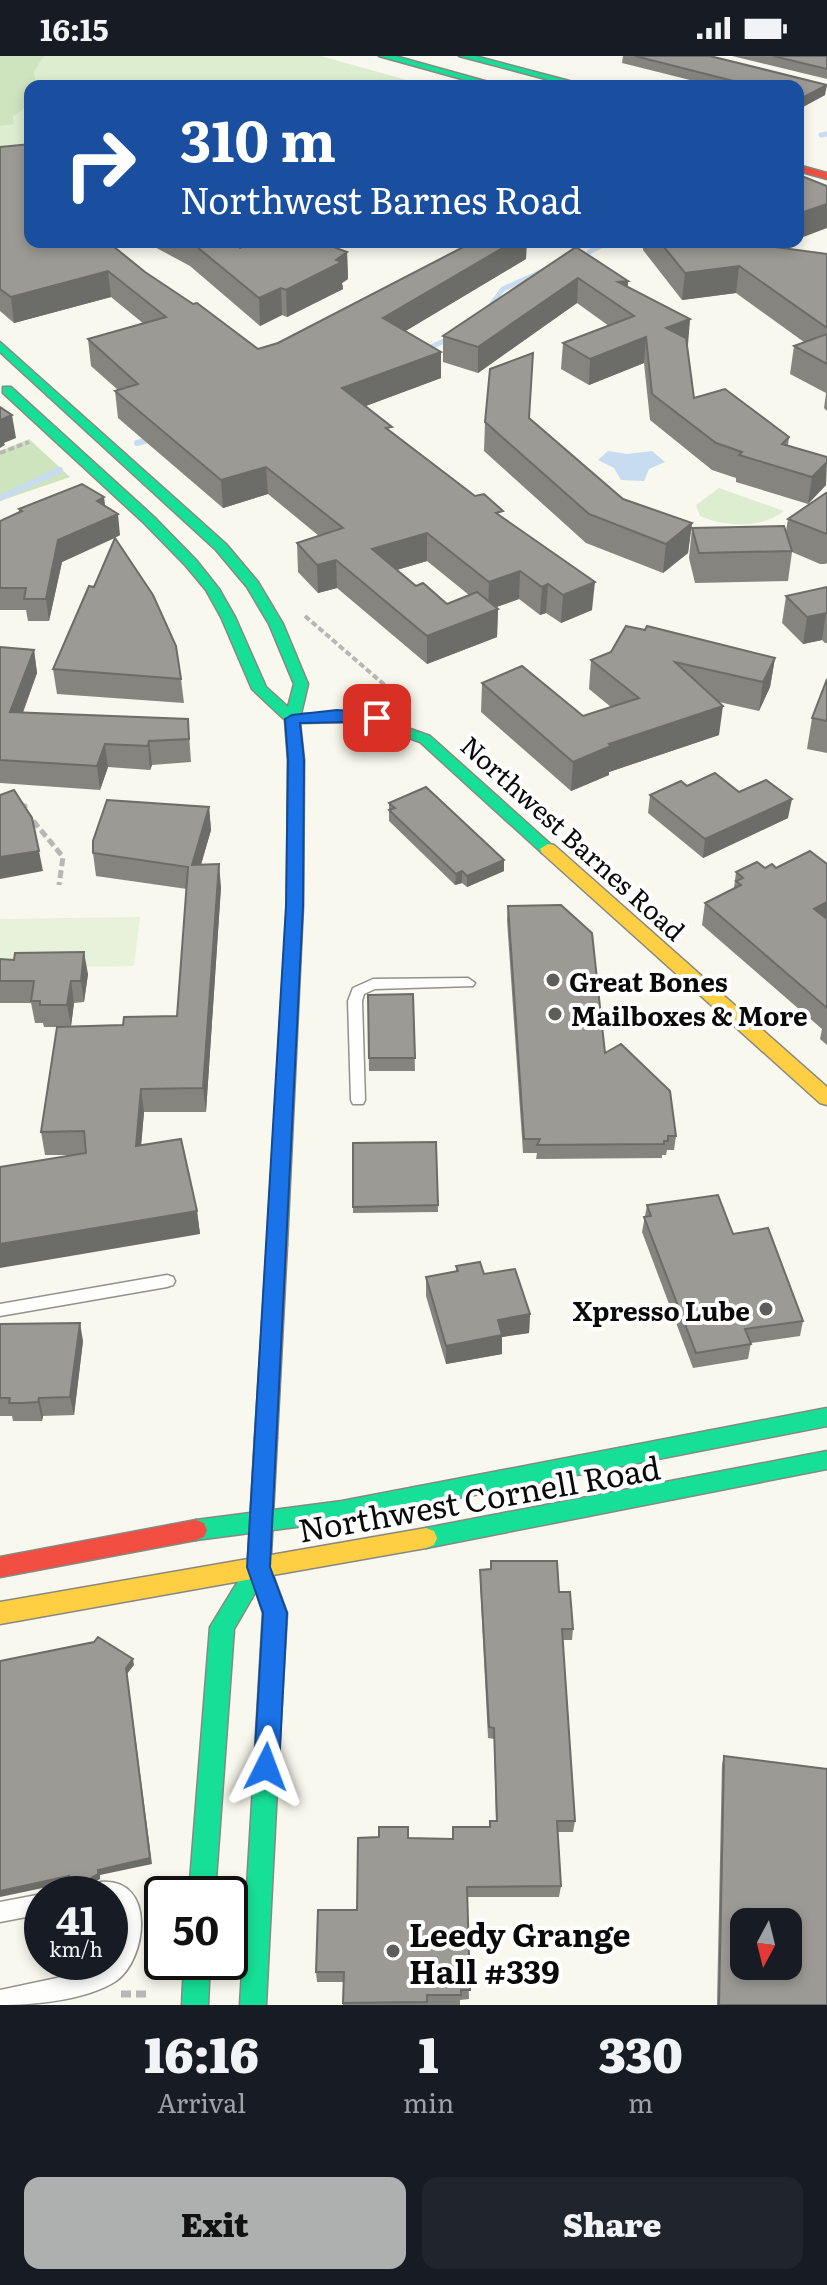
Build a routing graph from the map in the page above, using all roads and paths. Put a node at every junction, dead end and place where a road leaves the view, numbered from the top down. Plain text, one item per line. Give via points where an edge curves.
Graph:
1 (384, 56) edge
2 (464, 56) edge
3 (474, 80) edge
4 (559, 80) edge
5 (804, 170) edge
6 (827, 176) edge
7 (0, 346) edge
8 (0, 384) edge
9 (305, 616) dead end
10 (395, 694) dead end
11 (292, 719) junction
12 (13, 804) edge
13 (59, 885) dead end
14 (468, 983) dead end
15 (827, 1098) edge
16 (358, 1100) dead end
17 (167, 1281) dead end
18 (0, 1310) edge
19 (827, 1417) edge
20 (827, 1460) edge
21 (711, 1462) junction
22 (261, 1521) junction
23 (0, 1567) edge
24 (259, 1567) junction
25 (0, 1613) edge
26 (203, 1876) edge
27 (24, 1907) edge
28 (128, 1908) edge
29 (0, 1912) edge
30 (128, 1944) edge
31 (89, 1980) edge
32 (196, 1980) edge
33 (131, 1994) dead end
34 (157, 1994) dead end
35 (0, 2000) edge
36 (195, 2005) edge
37 (253, 2005) edge

1 - 3 main road
2 - 4 main road
5 - 6 main road
7 - 11 main road via 184,509 253,585 301,684
8 - 11 main road via 191,563 228,617 259,689
9 - 10 path
11 - 15 main road, Northwest Barnes Road via 377,718 425,739
11 - 22 main road via 295,906
12 - 13 path via 25,806 63,857
14 - 16 lane via 373,984 358,991
17 - 18 lane
19 - 21 main road, Northwest Cornell Road
20 - 21 main road, Northwest Cornell Road
21 - 22 main road, Northwest Cornell Road
21 - 24 main road, Northwest Cornell Road
22 - 23 main road, Northwest Cornell Road
22 - 24 main road
24 - 25 main road, Northwest Cornell Road
24 - 26 main road via 222,1627
24 - 37 main road via 275,1613
27 - 29 lane
28 - 30 lane
31 - 35 lane
32 - 36 main road
33 - 34 path

